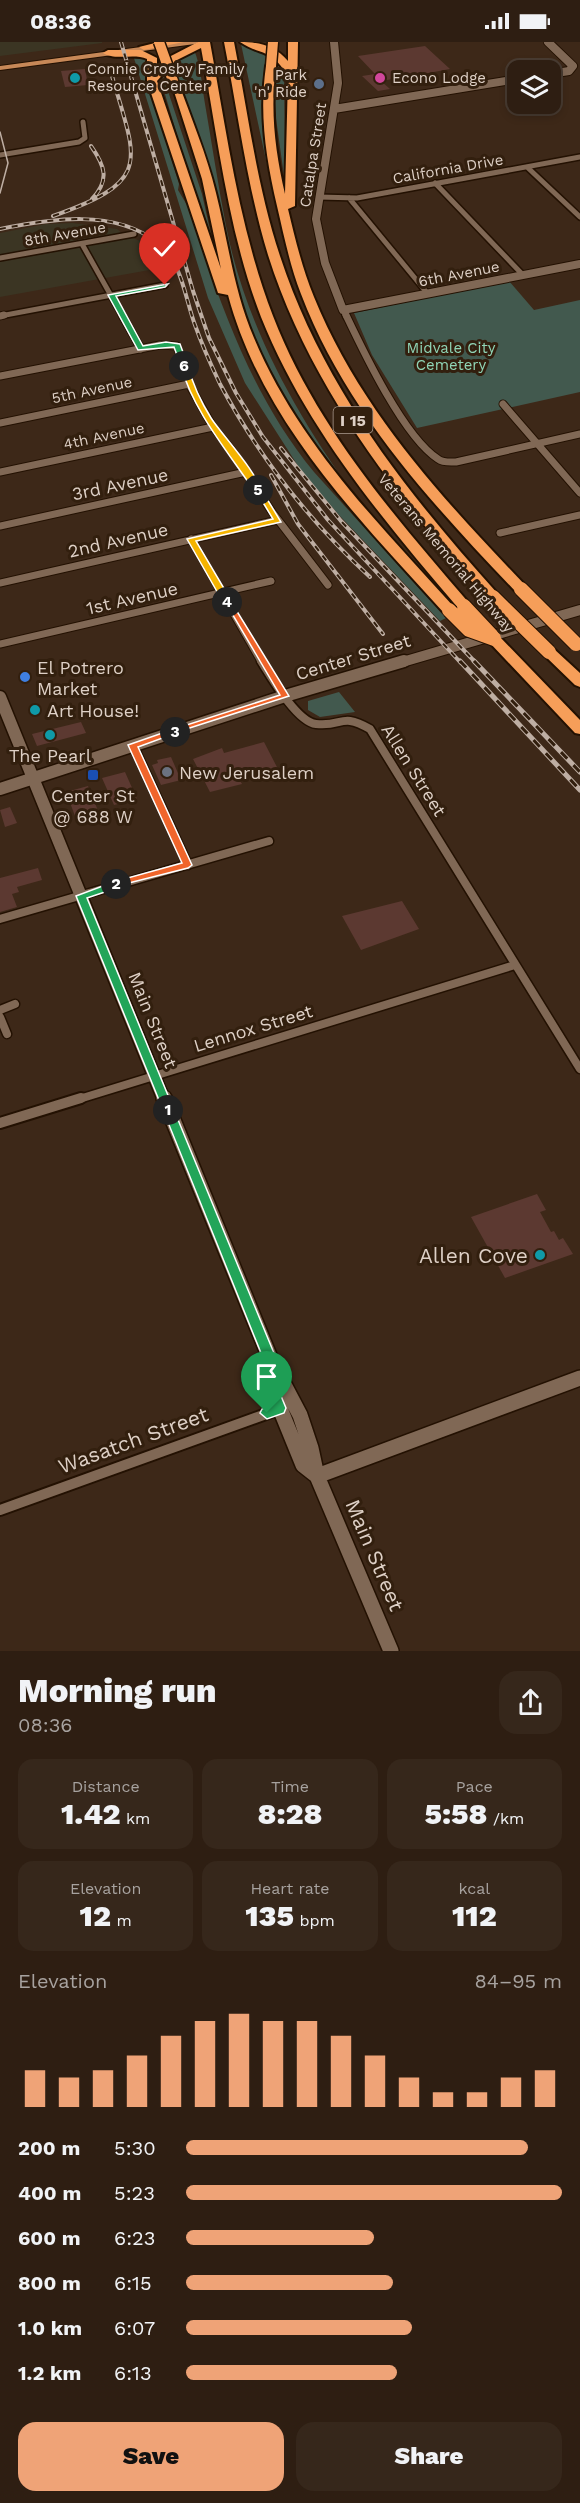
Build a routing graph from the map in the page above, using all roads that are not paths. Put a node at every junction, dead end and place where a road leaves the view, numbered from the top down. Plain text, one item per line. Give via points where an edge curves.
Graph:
1 (148, 42) edge
2 (159, 42) edge
3 (179, 42) edge
4 (195, 42) edge
5 (245, 42) edge
6 (273, 42) edge
7 (293, 42) edge
8 (334, 42) edge
9 (548, 42) edge
10 (206, 47) edge
11 (230, 49) edge
12 (108, 53) junction
13 (0, 63) edge
14 (0, 68) edge
15 (561, 71) edge
16 (292, 75) junction
17 (507, 82) edge
18 (156, 89) junction
19 (334, 109) junction
20 (83, 122) dead end
21 (0, 155) edge
22 (580, 157) edge
23 (527, 167) junction
24 (435, 183) junction
25 (319, 197) junction
26 (349, 198) junction
27 (580, 217) edge
28 (134, 234) dead end
29 (82, 244) junction
30 (294, 256) junction
31 (0, 258) edge
32 (580, 264) edge
33 (523, 275) junction
34 (165, 285) dead end
35 (428, 294) junction
36 (112, 295) junction
37 (343, 310) junction
38 (0, 316) edge
39 (173, 344) joint
40 (141, 349) junction
41 (0, 376) edge
42 (189, 384) junction
43 (273, 390) junction
44 (503, 404) dead end
45 (0, 423) edge
46 (213, 427) junction
47 (580, 434) edge
48 (537, 443) junction
49 (0, 472) edge
50 (246, 472) junction
51 (580, 493) edge
52 (580, 515) edge
53 (278, 520) junction
54 (0, 526) edge
55 (500, 533) dead end
56 (191, 539) junction
57 (271, 581) dead end
58 (0, 583) edge
59 (328, 585) dead end
60 (222, 592) junction
61 (580, 610) edge
62 (494, 639) junction
63 (0, 644) edge
64 (578, 646) edge
65 (580, 682) edge
66 (285, 696) junction
67 (0, 697) edge
68 (580, 729) edge
69 (133, 745) junction
70 (33, 778) junction
71 (0, 789) edge
72 (269, 841) dead end
73 (188, 865) junction
74 (81, 896) junction
75 (0, 919) edge
76 (515, 965) junction
77 (15, 1004) dead end
78 (0, 1010) edge
79 (0, 1017) edge
80 (7, 1034) dead end
81 (580, 1069) edge
82 (154, 1075) junction
83 (0, 1123) edge
84 (270, 1358) junction
85 (580, 1378) edge
86 (280, 1408) junction
87 (317, 1476) junction
88 (0, 1510) edge
89 (391, 1651) edge

1 - 13 main road
2 - 43 highway, bridge via 208,183 243,326
3 - 12 highway
4 - 12 main road
5 - 16 highway via 278,55
6 - 30 highway, bridge via 265,95 267,129
7 - 16 highway
8 - 19 street, Catalpa Street via 338,75
9 - 15 street via 573,64
10 - 18 highway via 168,62 160,71
10 - 62 highway, Veterans Memorial Highway / I 15, bridge via 251,271 280,343 342,453 393,522
11 - 65 highway, Veterans Memorial Highway / I 15, bridge via 274,255 296,316 332,386 431,525 493,597
12 - 14 main road
12 - 18 highway via 150,56
16 - 30 highway via 289,182
17 - 19 street
18 - 43 highway via 226,298 246,347
19 - 25 street, Catalpa Street
20 - 21 street via 85,138 79,142
22 - 23 street, California Drive
23 - 24 street, California Drive
23 - 27 street
24 - 26 street, California Drive
24 - 33 street
25 - 26 street, California Drive
25 - 37 street, Catalpa Street via 319,243
26 - 35 street
28 - 29 street, 8th Avenue
29 - 31 street, 8th Avenue
29 - 36 street
30 - 64 highway, bridge via 326,337 363,401 408,464 520,589
32 - 33 street, 6th Avenue
33 - 35 street, 6th Avenue
34 - 36 street
35 - 37 street, 6th Avenue
36 - 38 street
36 - 40 street
37 - 48 street, Catalpa Street via 385,387 435,458 456,462
39 - 40 street
39 - 42 street via 180,349
40 - 41 street
42 - 45 street, 5th Avenue
42 - 46 street
43 - 62 highway, bridge via 337,484 469,630
44 - 48 street
46 - 49 street, 4th Avenue
46 - 50 street
47 - 48 street
48 - 51 street
50 - 53 street
50 - 54 street, 3rd Avenue
52 - 55 street
53 - 56 street, 2nd Avenue
53 - 59 street
56 - 58 street, 2nd Avenue
56 - 60 street, Allen Street
57 - 60 street, 1st Avenue
60 - 63 street, 1st Avenue
60 - 66 street, Allen Street
61 - 66 street, Center Street
62 - 68 highway, Veterans Memorial Highway / I 15
66 - 69 street, Center Street
66 - 76 street, Allen Street via 309,722 352,719 370,729
67 - 70 street, Main Street
69 - 70 street, Center Street
69 - 73 street
70 - 71 street, Center Street
70 - 74 street, Main Street
72 - 73 street
73 - 74 street
74 - 75 street
74 - 82 street, Main Street
76 - 81 street, Allen Street
76 - 82 street, Lennox Street
77 - 78 street
79 - 80 street
82 - 83 street, Lennox Street
82 - 84 street, Main Street
84 - 86 street, Main Street via 268,1379
84 - 87 street, Main Street via 282,1375 316,1460
85 - 87 street
86 - 87 street, Main Street via 303,1465
86 - 88 street, Wasatch Street
87 - 89 street, Main Street

